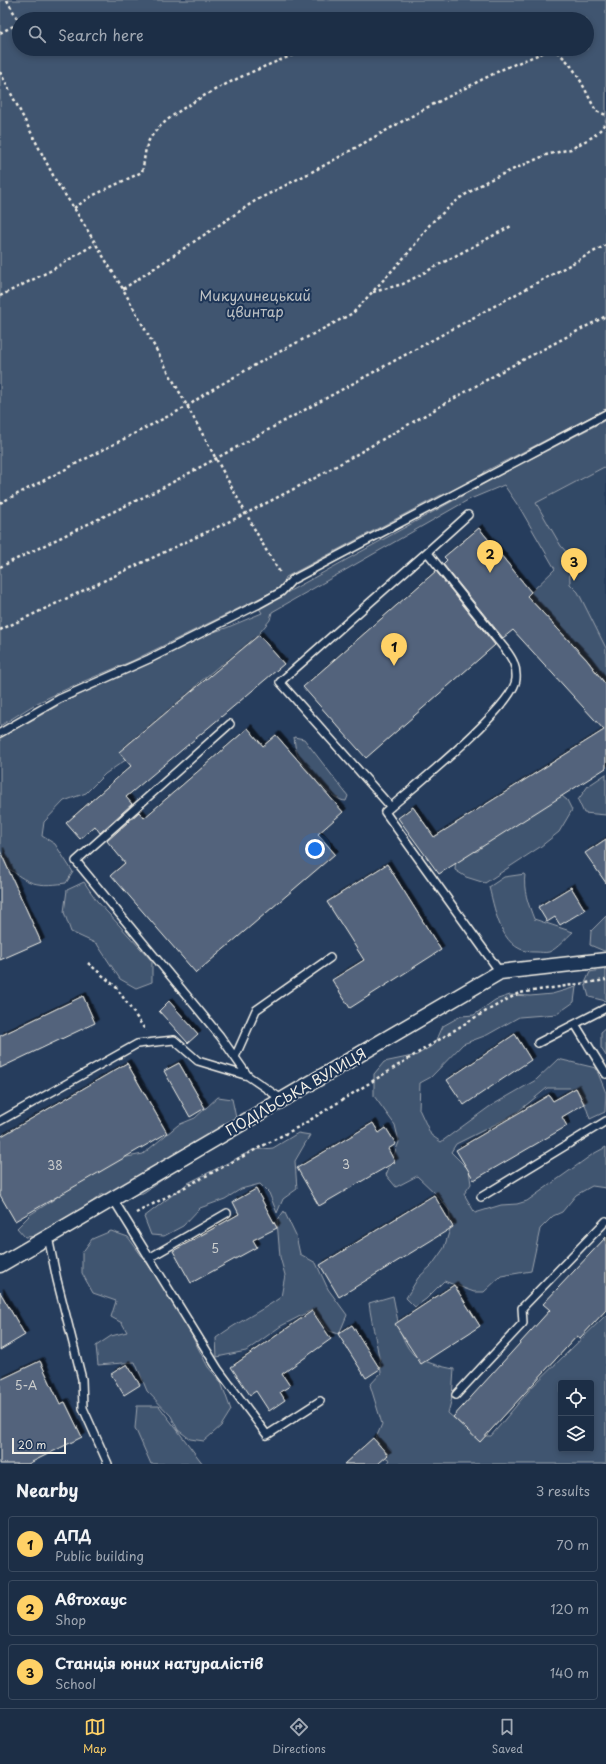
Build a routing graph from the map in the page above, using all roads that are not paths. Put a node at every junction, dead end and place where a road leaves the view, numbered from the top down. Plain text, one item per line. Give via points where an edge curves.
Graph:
1 (606, 414) edge
2 (468, 515) dead end
3 (427, 552) junction
4 (230, 724) dead end
5 (0, 733) edge
6 (391, 808) junction
7 (330, 958) dead end
8 (606, 960) edge
9 (500, 972) junction
10 (606, 1008) edge
11 (575, 1024) junction
12 (538, 1043) dead end
13 (235, 1057) junction
14 (606, 1074) edge
15 (248, 1076) junction
16 (283, 1100) junction
17 (0, 1121) edge
18 (606, 1121) edge
19 (481, 1196) dead end
20 (113, 1199) junction
21 (226, 1213) dead end
22 (606, 1220) edge
23 (48, 1236) junction
24 (149, 1258) junction
25 (0, 1265) edge
26 (456, 1395) dead end
27 (320, 1401) dead end
28 (108, 1464) edge

1 - 5 lane via 292,580 281,592 259,604 149,659 59,699
2 - 3 lane
3 - 6 lane via 515,662 516,680 506,701 462,746
3 - 6 lane via 280,682
4 - 13 lane via 76,861
6 - 9 lane via 385,812
7 - 13 lane via 256,1010
8 - 9 street, ПОДІЛЬСЬКА ВУЛИЦЯ
9 - 16 street, ПОДІЛЬСЬКА ВУЛИЦЯ
10 - 11 lane
11 - 12 lane
11 - 14 lane
13 - 15 lane
15 - 16 lane
15 - 17 lane via 198,1061 174,1040 137,1044
16 - 20 street, ПОДІЛЬСЬКА ВУЛИЦЯ
18 - 19 lane
20 - 23 street, ПОДІЛЬСЬКА ВУЛИЦЯ
20 - 24 lane
21 - 24 lane
22 - 26 lane via 522,1308 523,1323
23 - 25 street, ПОДІЛЬСЬКА ВУЛИЦЯ
23 - 28 lane via 82,1379 83,1408
24 - 27 lane via 218,1368 267,1435

